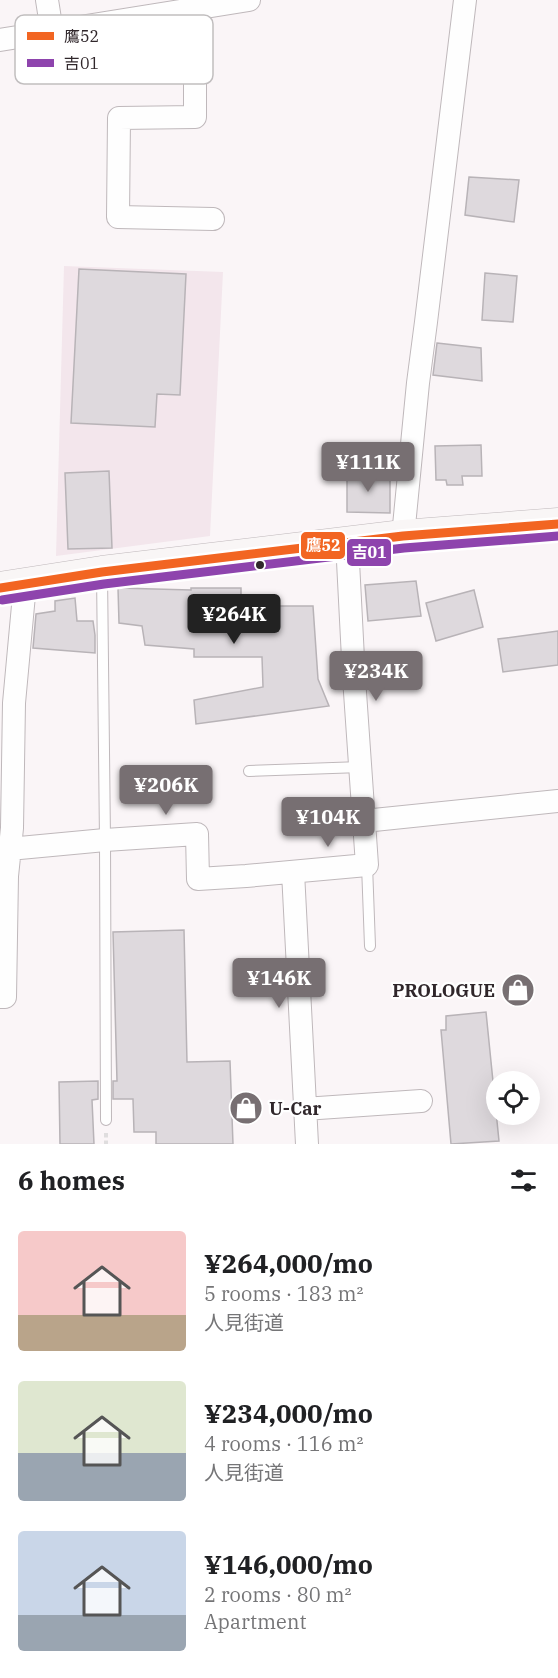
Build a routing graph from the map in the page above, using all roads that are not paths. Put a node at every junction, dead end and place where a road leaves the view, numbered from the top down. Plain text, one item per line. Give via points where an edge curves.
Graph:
1 (47, 0) edge
2 (249, 0) edge
3 (465, 0) edge
4 (188, 6) edge
5 (49, 15) edge
6 (141, 15) edge
7 (15, 38) edge
8 (0, 40) edge
9 (193, 84) edge
10 (213, 219) dead end
11 (558, 524) edge
12 (403, 536) junction
13 (347, 542) junction
14 (102, 572) junction
15 (12, 586) edge
16 (361, 767) junction
17 (249, 771) dead end
18 (558, 801) edge
19 (364, 821) junction
20 (105, 840) junction
21 (3, 851) edge
22 (367, 865) junction
23 (293, 872) junction
24 (370, 946) dead end
25 (0, 997) edge
26 (421, 1101) dead end
27 (304, 1108) junction
28 (106, 1119) dead end
29 (307, 1144) edge

1 - 5 street
2 - 4 street
3 - 12 street
4 - 6 street
7 - 8 street
9 - 10 street via 195,117 119,118 118,217
11 - 12 main road
12 - 13 main road
13 - 14 main road
13 - 16 street
14 - 15 main road
14 - 20 lane
15 - 21 street via 12,828
16 - 17 lane
16 - 19 street
18 - 19 street
19 - 22 street
20 - 21 street
20 - 23 street via 197,834 198,879
20 - 28 lane
21 - 25 street via 7,876 5,997
22 - 23 street
22 - 24 lane
23 - 27 street
26 - 27 street
27 - 29 street

